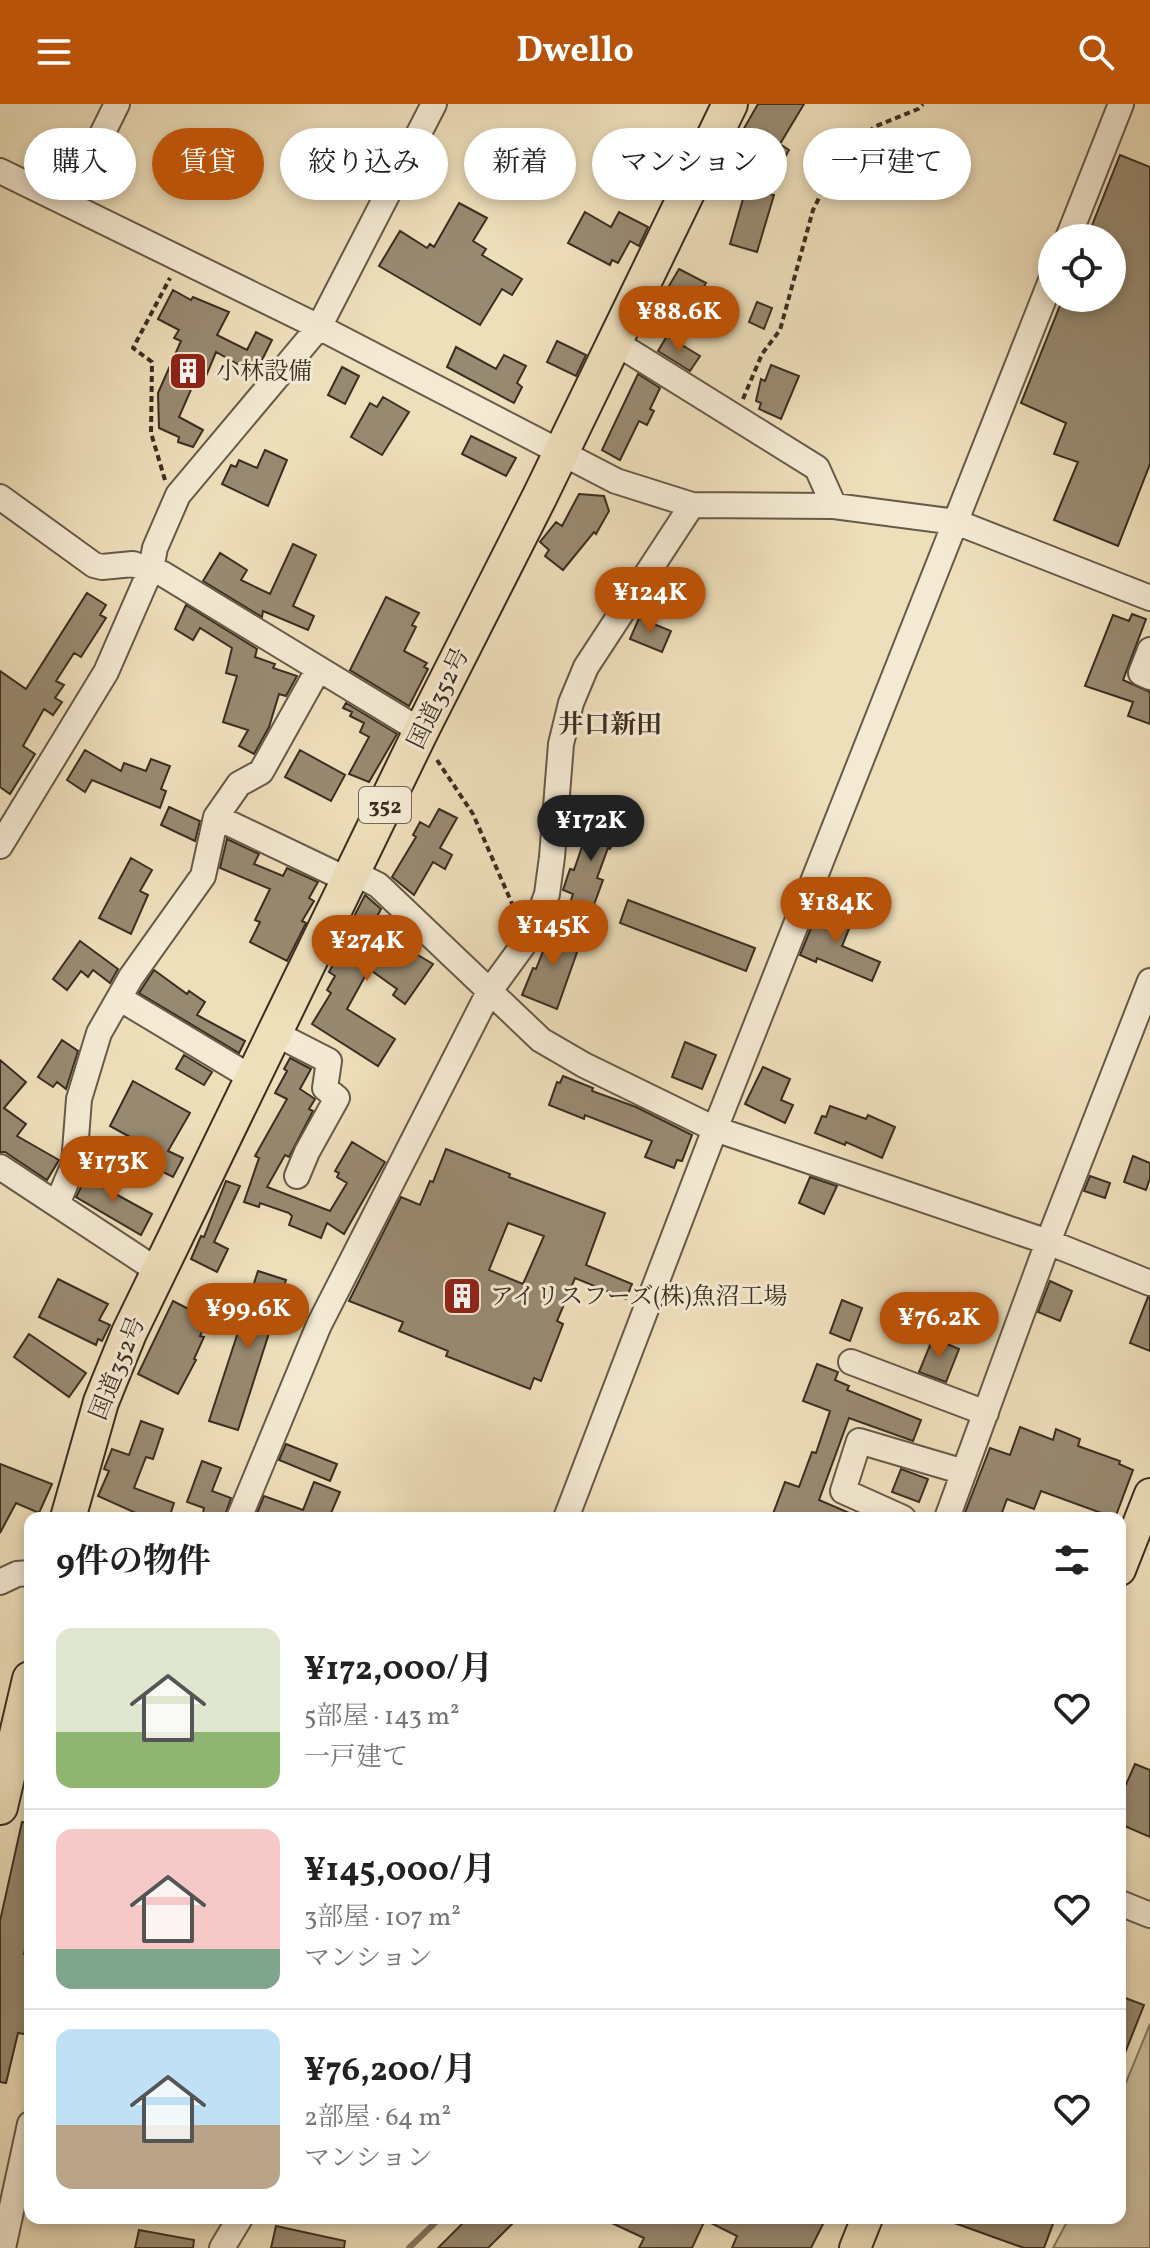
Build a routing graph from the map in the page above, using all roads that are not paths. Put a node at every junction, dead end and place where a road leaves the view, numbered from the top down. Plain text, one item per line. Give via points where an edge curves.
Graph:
1 (434, 104) edge
2 (730, 104) edge
3 (1121, 104) edge
4 (114, 109) edge
5 (0, 171) edge
6 (68, 203) junction
7 (1074, 224) edge
8 (1039, 312) edge
9 (319, 327) junction
10 (613, 341) junction
11 (560, 451) junction
12 (0, 497) edge
13 (692, 505) junction
14 (834, 506) junction
15 (956, 522) junction
16 (151, 569) junction
17 (1150, 598) edge
18 (1150, 650) edge
19 (318, 670) junction
20 (1150, 677) edge
21 (418, 738) junction
22 (8, 814) edge
23 (216, 817) junction
24 (0, 846) edge
25 (350, 876) junction
26 (1150, 981) edge
27 (489, 992) junction
28 (119, 998) junction
29 (286, 1039) dead end
30 (252, 1078) junction
31 (715, 1129) junction
32 (0, 1167) edge
33 (297, 1176) dead end
34 (57, 1204) junction
35 (1048, 1242) junction
36 (158, 1271) junction
37 (1150, 1283) edge
38 (851, 1362) dead end
39 (986, 1413) junction
40 (964, 1472) junction
41 (1150, 1494) edge
42 (70, 1512) edge
43 (241, 1512) edge
44 (568, 1512) edge
45 (890, 1512) edge
46 (949, 1512) edge
47 (1126, 1539) edge
48 (24, 1573) edge
49 (0, 1582) edge
50 (24, 1705) edge
51 (0, 1807) edge
52 (1126, 1905) edge
53 (1150, 1915) edge
54 (24, 2152) edge
55 (236, 2224) edge
56 (865, 2224) edge
57 (3, 2248) edge
58 (222, 2248) edge
59 (855, 2248) edge

1 - 9 street
2 - 10 highway, 国道352号 / 352
3 - 7 street
4 - 6 street
5 - 6 street
6 - 9 street
8 - 15 street
9 - 11 street
9 - 16 street via 178,495
10 - 11 highway, 国道352号 / 352
10 - 14 street via 817,468
11 - 13 street via 616,481
11 - 21 highway, 国道352号 / 352
12 - 16 street via 94,565
13 - 14 street
13 - 27 street via 586,667 561,744 547,894 527,940
14 - 15 street
15 - 17 street
15 - 31 street
16 - 19 street
16 - 22 street via 106,672
18 - 20 street via 1141,673
19 - 21 street
19 - 23 street via 261,772 239,784
21 - 25 highway, 国道352号 / 352
22 - 24 street
23 - 25 street
23 - 28 street via 203,876
25 - 27 street via 378,885
25 - 30 highway, 国道352号 / 352
26 - 35 street
27 - 31 street via 551,1046
27 - 43 street via 319,1325
28 - 30 street
28 - 34 street via 99,1033 79,1099 74,1164
29 - 33 street via 329,1061 325,1088 337,1098
30 - 36 highway, 国道352号 / 352
31 - 35 street
31 - 44 street
32 - 34 street
34 - 36 street
35 - 37 street
35 - 39 street
36 - 42 highway, 国道352号 / 352 via 101,1402
38 - 39 street
39 - 40 street
40 - 45 street via 859,1441 843,1491
40 - 46 street
41 - 47 main road
48 - 49 street
50 - 51 highway
52 - 53 street
54 - 57 street
55 - 58 street
56 - 59 main road

